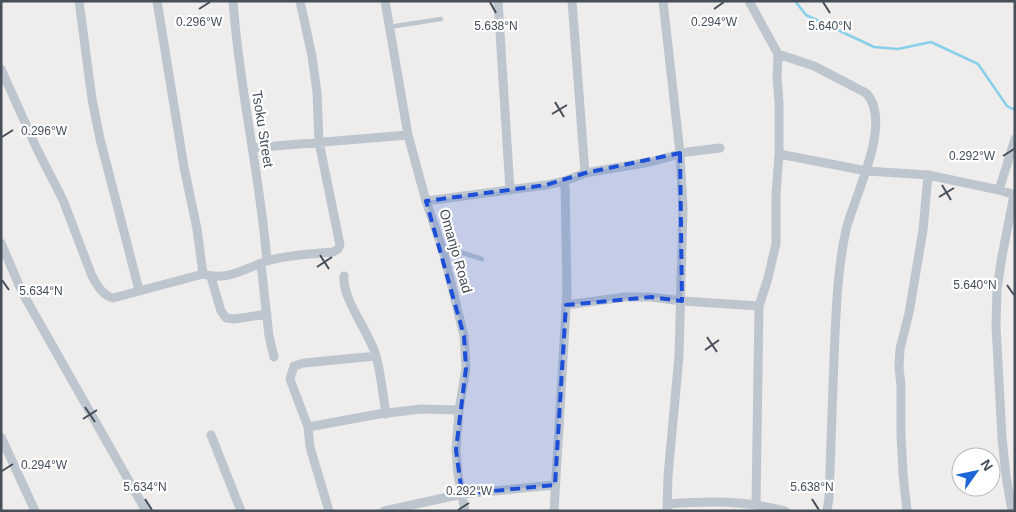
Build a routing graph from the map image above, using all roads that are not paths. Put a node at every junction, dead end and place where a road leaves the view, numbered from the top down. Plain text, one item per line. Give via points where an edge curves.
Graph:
1 (79, 1) edge
2 (157, 1) edge
3 (233, 1) edge
4 (300, 1) edge
5 (385, 1) edge
6 (498, 1) edge
7 (572, 1) edge
8 (664, 1) edge
9 (749, 1) edge
10 (441, 19) dead end
11 (389, 27) junction
12 (778, 54) junction
13 (1, 69) edge
14 (408, 135) junction
15 (1015, 139) edge
16 (319, 142) junction
17 (252, 148) junction
18 (720, 148) dead end
19 (680, 153) junction
20 (779, 154) junction
21 (867, 171) junction
22 (585, 172) junction
23 (928, 175) junction
24 (565, 182) junction
25 (510, 190) junction
26 (999, 190) junction
27 (1014, 195) edge
28 (426, 201) junction
29 (1, 243) edge
30 (443, 251) junction
31 (482, 258) dead end
32 (264, 262) junction
33 (207, 276) junction
34 (344, 276) dead end
35 (140, 290) junction
36 (682, 301) junction
37 (566, 305) junction
38 (759, 306) junction
39 (267, 314) junction
40 (274, 356) dead end
41 (376, 356) junction
42 (459, 410) junction
43 (386, 414) junction
44 (308, 427) junction
45 (212, 435) dead end
46 (1, 437) edge
47 (555, 485) junction
48 (462, 494) junction
49 (756, 504) junction
50 (667, 508) edge
51 (35, 511) edge
52 (146, 511) edge
53 (241, 511) edge
54 (329, 511) edge
55 (384, 511) edge
56 (465, 511) edge
57 (554, 511) edge
58 (785, 511) edge
59 (828, 511) edge
60 (907, 511) edge
61 (1012, 511) edge

1 - 35 street via 97,123
2 - 33 street via 181,151
3 - 17 street, Tsoku Street
4 - 16 street via 317,92
5 - 11 street, Omanjo Road
6 - 25 street
7 - 22 street
8 - 19 street
9 - 12 street
10 - 11 lane
11 - 14 street, Omanjo Road
12 - 20 street
12 - 21 street via 814,66 872,99 875,128
13 - 35 street via 63,200 98,286 113,298
14 - 16 street
14 - 28 street, Omanjo Road
15 - 26 street
16 - 17 street
16 - 32 street via 340,245 332,252
17 - 32 street, Tsoku Street via 264,228
18 - 19 street
19 - 22 street via 650,162
19 - 36 street
20 - 21 street
20 - 38 street via 776,244
21 - 23 street
21 - 59 street via 851,214 842,254 836,312
22 - 24 street
23 - 26 street
23 - 60 street via 900,358 902,474
24 - 25 street
24 - 37 street
25 - 28 street
26 - 27 street
27 - 61 street via 997,289 996,326 1002,438
28 - 30 street, Omanjo Road
29 - 52 street via 22,292
30 - 31 lane
30 - 42 street, Omanjo Road via 466,352
32 - 33 street via 239,273
32 - 39 street, Tsoku Street
33 - 35 street
33 - 39 street via 226,318
34 - 41 street via 345,289
36 - 37 street via 625,297
36 - 38 street
36 - 50 street
37 - 47 street
38 - 49 street
39 - 40 street, Tsoku Street
41 - 43 street
41 - 44 street via 294,366 290,378
42 - 43 street via 421,409
42 - 48 street, Omanjo Road via 456,450
43 - 44 street
44 - 54 street via 310,447
45 - 53 street
46 - 51 street
47 - 48 street
47 - 57 street
48 - 55 street
48 - 56 street, Omanjo Road
49 - 50 street via 713,501
49 - 58 street

